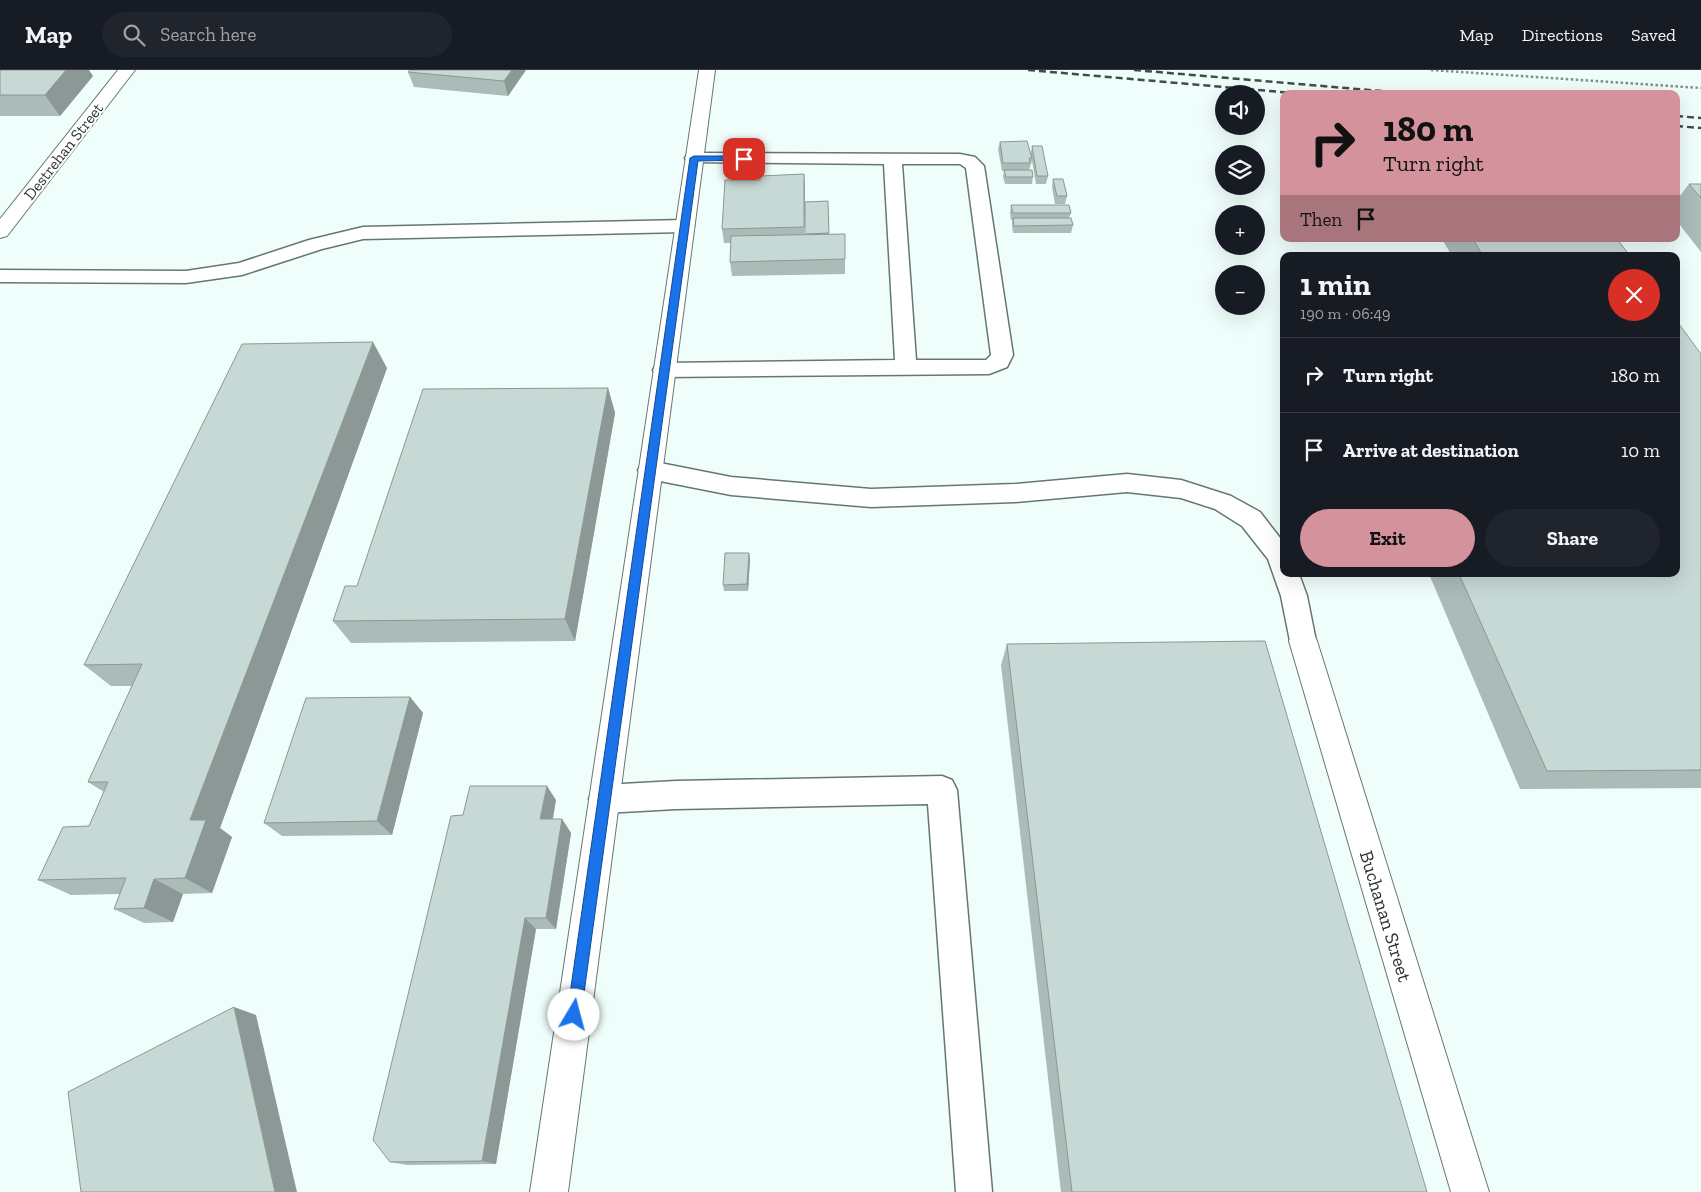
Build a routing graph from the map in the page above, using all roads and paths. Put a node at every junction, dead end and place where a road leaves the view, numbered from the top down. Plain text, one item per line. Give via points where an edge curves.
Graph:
1 (127, 70) edge
2 (707, 70) edge
3 (1431, 70) edge
4 (1701, 88) edge
5 (694, 158) junction
6 (894, 160) junction
7 (685, 226) junction
8 (0, 232) edge
9 (0, 276) edge
10 (906, 367) junction
11 (664, 370) junction
12 (650, 470) junction
13 (1280, 558) edge
14 (1287, 577) edge
15 (1303, 640) joint
16 (604, 799) junction
17 (549, 1192) edge
18 (974, 1192) edge
19 (1470, 1192) edge

1 - 8 street, Destrehan Street
2 - 5 street
3 - 4 path
5 - 6 lane
5 - 7 street
6 - 10 lane
6 - 10 lane via 960,159 975,166 1002,355 989,367
7 - 9 lane via 363,233 316,244 242,269 186,277
7 - 11 street
10 - 11 lane
11 - 12 street
12 - 13 lane via 731,486 871,498 1015,493 1127,483 1182,489 1223,502 1251,519
12 - 16 street
14 - 15 lane
15 - 19 street, Buchanan Street
16 - 17 street
16 - 18 lane via 676,794 942,790

